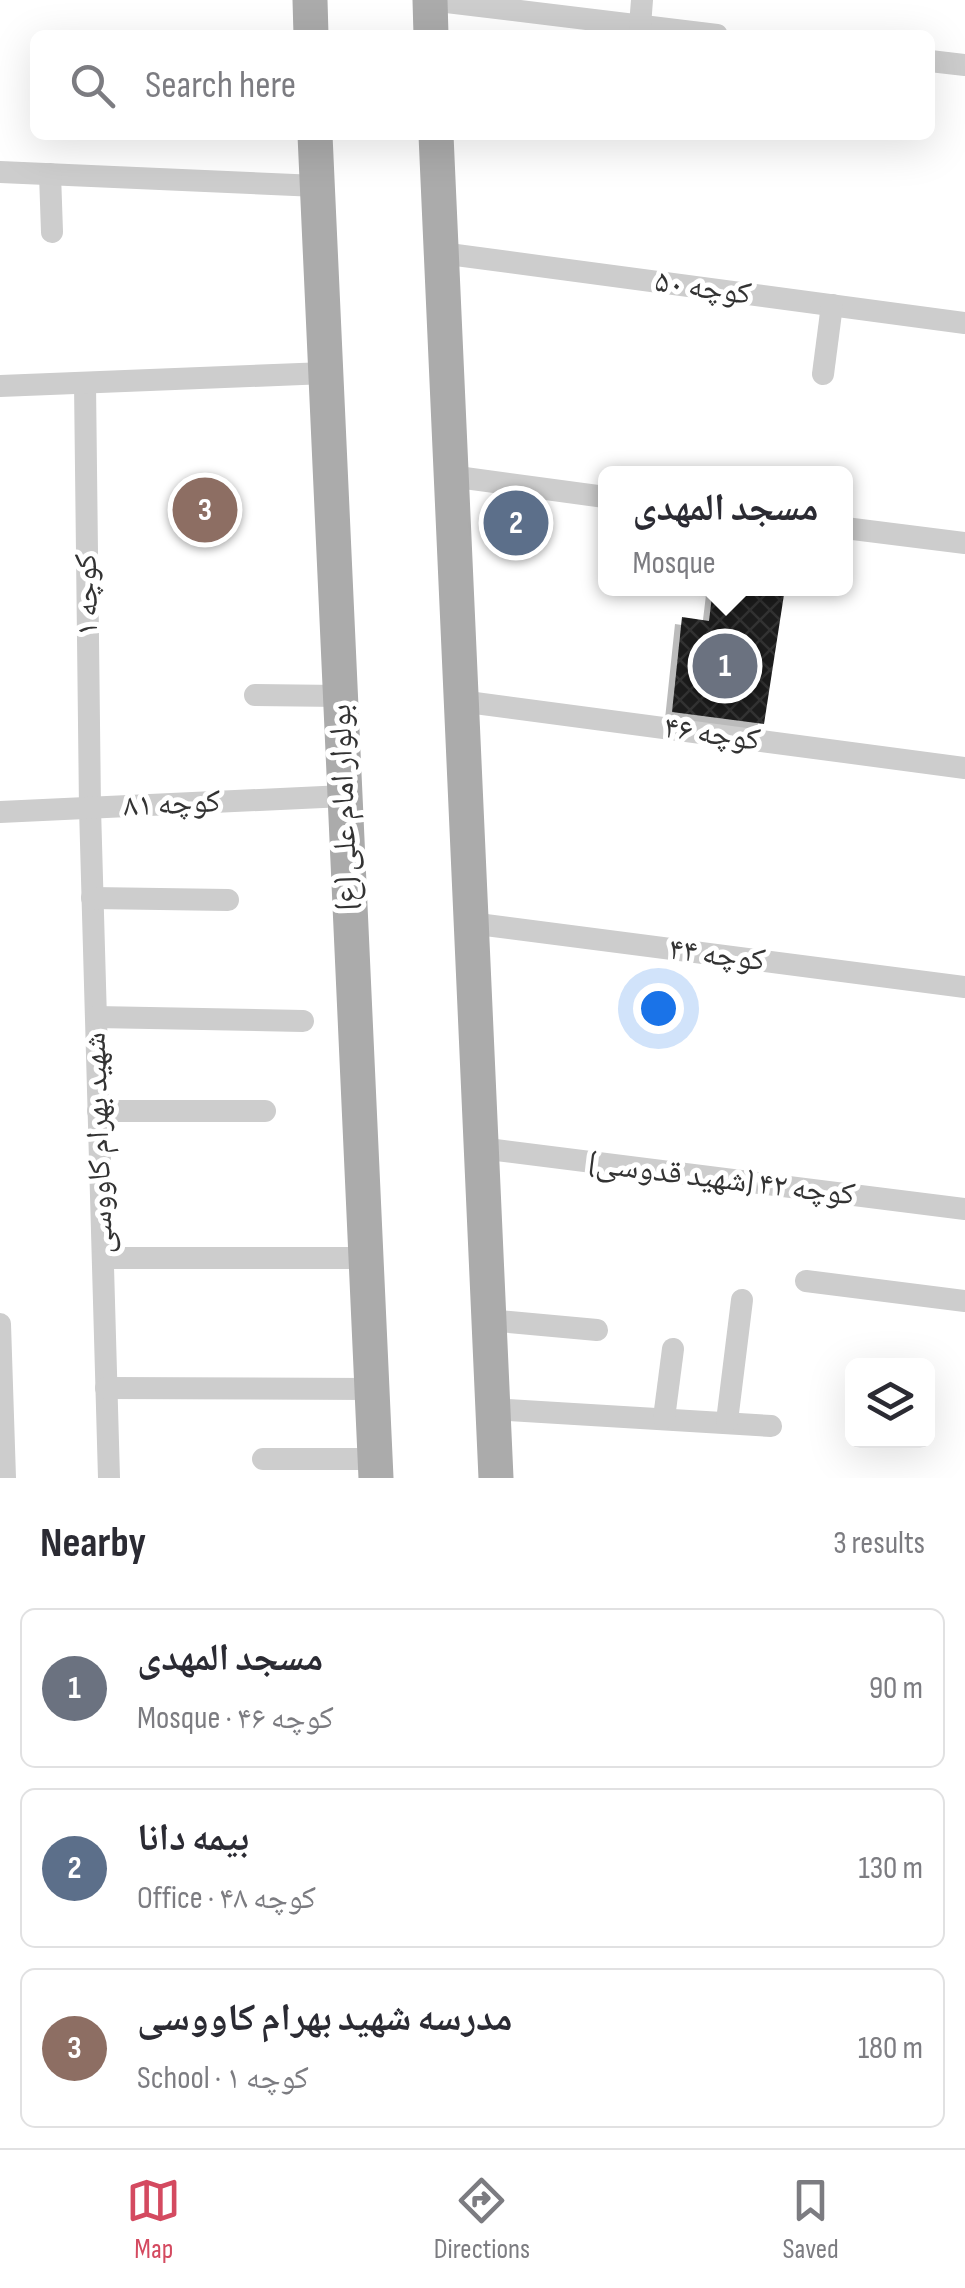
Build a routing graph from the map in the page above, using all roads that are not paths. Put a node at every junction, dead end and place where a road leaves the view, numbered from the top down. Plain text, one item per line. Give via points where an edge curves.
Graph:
1 (310, 0) edge
2 (430, 0) edge
3 (642, 0) edge
4 (640, 26) junction
5 (311, 30) edge
6 (432, 30) edge
7 (674, 30) edge
8 (935, 62) edge
9 (965, 65) edge
10 (315, 140) edge
11 (436, 140) edge
12 (0, 172) edge
13 (50, 174) junction
14 (318, 186) junction
15 (52, 232) dead end
16 (441, 253) junction
17 (832, 305) junction
18 (965, 323) edge
19 (326, 373) junction
20 (823, 374) dead end
21 (85, 383) junction
22 (0, 386) edge
23 (450, 476) junction
24 (598, 495) edge
25 (853, 529) edge
26 (965, 544) edge
27 (255, 694) dead end
28 (340, 696) junction
29 (460, 701) junction
30 (965, 768) edge
31 (344, 796) junction
32 (90, 808) junction
33 (0, 812) edge
34 (92, 898) junction
35 (228, 900) dead end
36 (470, 923) junction
37 (965, 986) edge
38 (96, 1017) junction
39 (303, 1020) dead end
40 (98, 1111) junction
41 (265, 1111) dead end
42 (480, 1148) junction
43 (965, 1209) edge
44 (102, 1258) junction
45 (365, 1258) junction
46 (806, 1281) dead end
47 (742, 1300) dead end
48 (965, 1301) edge
49 (488, 1320) junction
50 (0, 1324) edge
51 (597, 1330) dead end
52 (672, 1348) dead end
53 (106, 1388) junction
54 (372, 1389) junction
55 (492, 1409) junction
56 (664, 1418) junction
57 (727, 1421) junction
58 (771, 1426) dead end
59 (263, 1459) dead end
60 (375, 1469) edge
61 (5, 1478) edge
62 (109, 1478) edge
63 (496, 1478) edge

1 - 5 main road
2 - 4 street
2 - 6 main road
3 - 4 street
4 - 7 street
8 - 9 street
10 - 14 main road, بولوار امام علی (ع)
11 - 16 main road
12 - 13 street
13 - 14 street
13 - 15 street
14 - 19 main road, بولوار امام علی (ع)
16 - 17 street, کوچه ۵۰
16 - 23 main road
17 - 18 street, کوچه ۵۰
17 - 20 street
19 - 21 street
19 - 28 main road, بولوار امام علی (ع)
21 - 22 street
21 - 32 street, کوچه ۱
23 - 24 street
23 - 29 main road
25 - 26 street
27 - 28 street
28 - 31 main road, بولوار امام علی (ع)
29 - 30 street, کوچه ۴۶
29 - 36 main road
31 - 32 street, کوچه ۸۱
31 - 45 main road, بولوار امام علی (ع)
32 - 33 street, کوچه ۸۱
32 - 34 street, شهید بهرام کاووسی
34 - 35 street
34 - 38 street, شهید بهرام کاووسی
36 - 37 street, کوچه ۴۴
36 - 42 main road
38 - 39 street
38 - 40 street, شهید بهرام کاووسی
40 - 41 street
40 - 44 street, شهید بهرام کاووسی
42 - 43 street, کوچه ۴۲ (شهید قدوسی)
42 - 49 main road
44 - 45 street
44 - 53 street, شهید بهرام کاووسی
45 - 54 main road, بولوار امام علی (ع)
46 - 48 street
47 - 57 street
49 - 51 street
49 - 55 main road
50 - 61 street
52 - 56 street
53 - 54 street
53 - 62 street, شهید بهرام کاووسی
54 - 60 main road, بولوار امام علی (ع)
55 - 56 street
55 - 63 main road
56 - 57 street
57 - 58 street
59 - 60 street

